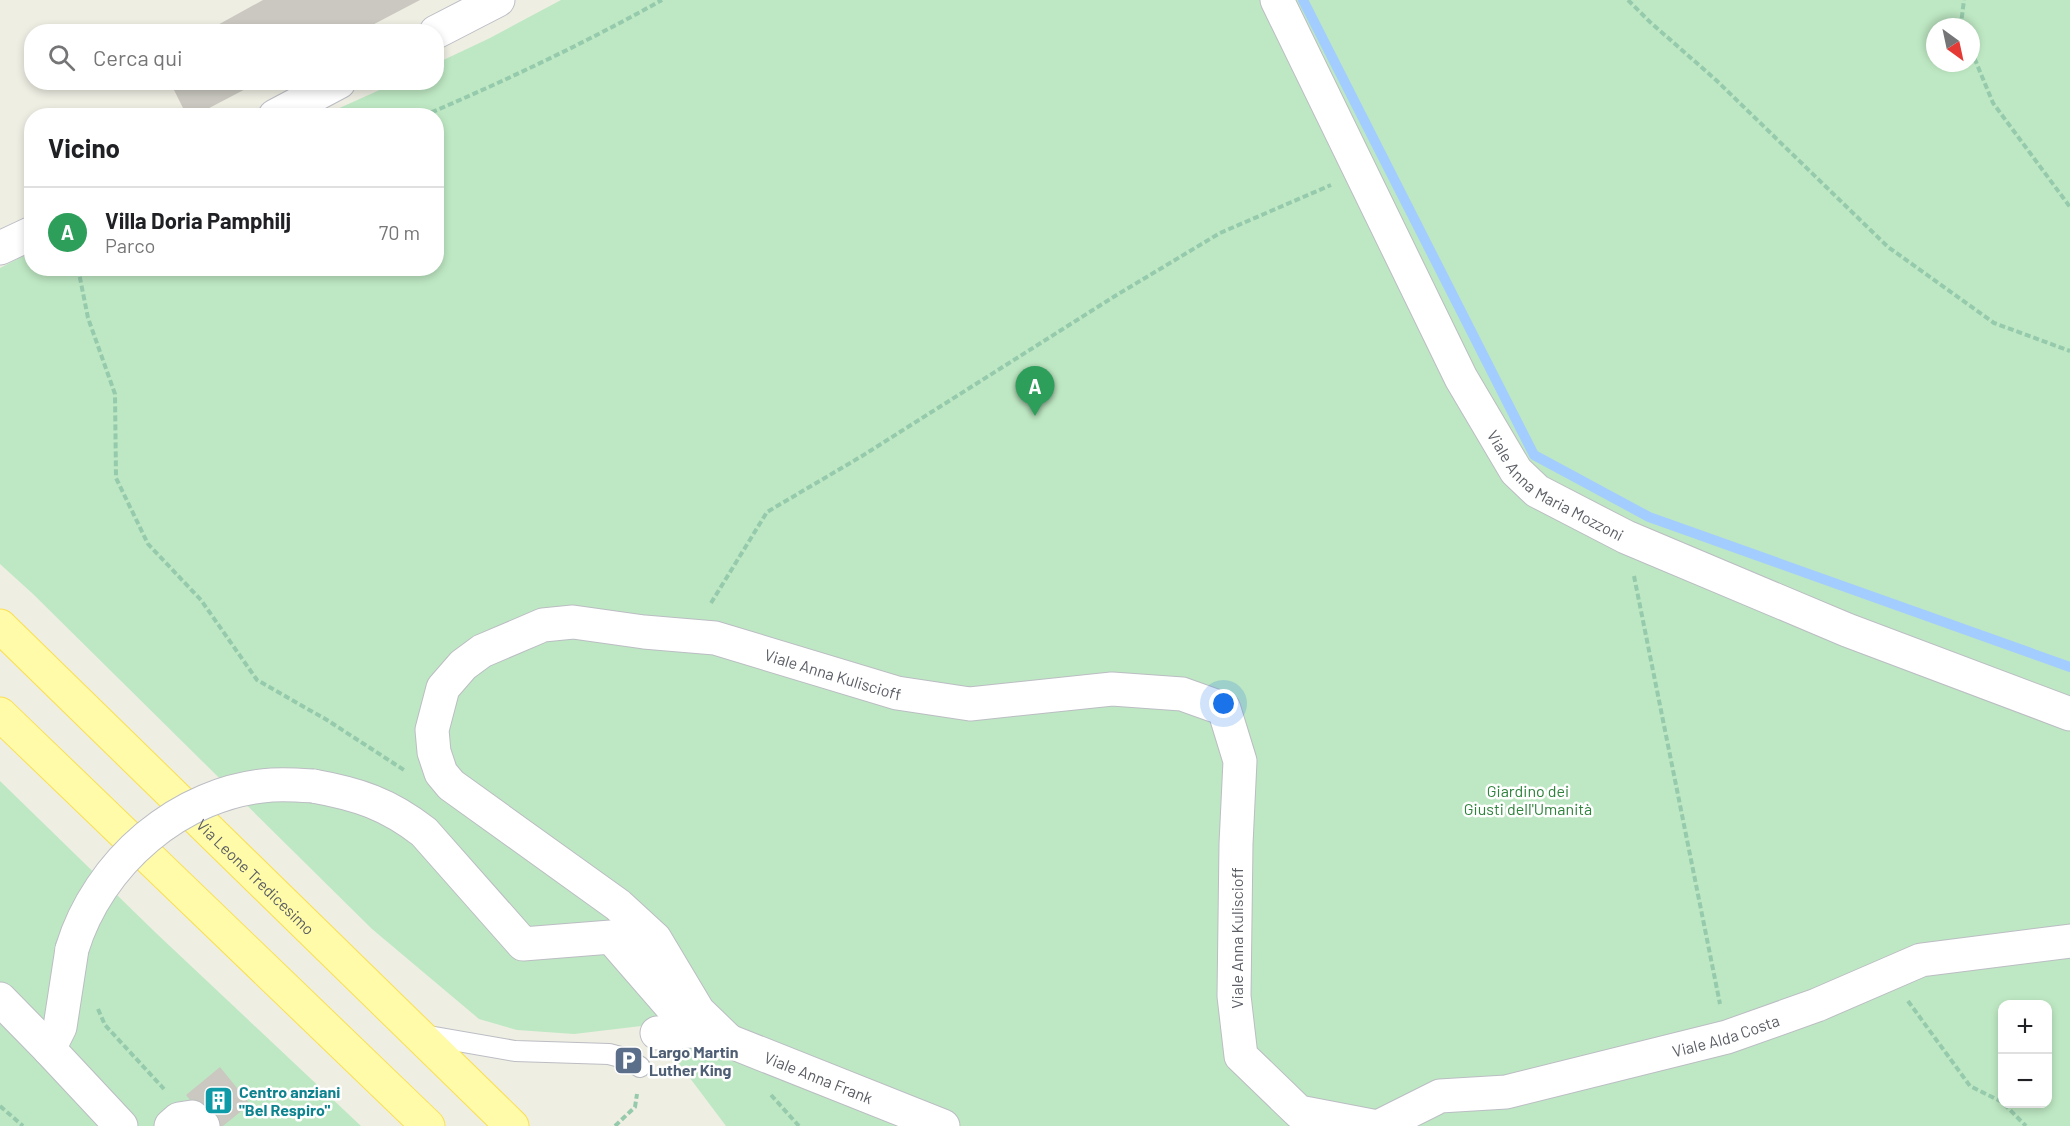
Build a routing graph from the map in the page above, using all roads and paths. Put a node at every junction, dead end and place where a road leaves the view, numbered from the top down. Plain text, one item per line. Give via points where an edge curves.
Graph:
1 (498, 0) edge
2 (663, 0) edge
3 (1277, 0) edge
4 (1628, 0) edge
5 (1964, 0) edge
6 (1961, 18) edge
7 (444, 28) edge
8 (1980, 72) edge
9 (324, 90) edge
10 (290, 108) edge
11 (442, 108) edge
12 (1359, 172) junction
13 (2070, 207) edge
14 (24, 237) edge
15 (0, 248) edge
16 (80, 276) edge
17 (2070, 351) edge
18 (1626, 537) junction
19 (0, 626) edge
20 (692, 636) junction
21 (0, 714) edge
22 (2070, 714) edge
23 (412, 775) dead end
24 (2070, 941) edge
25 (1888, 974) junction
26 (0, 999) edge
27 (96, 1003) dead end
28 (693, 1031) junction
29 (657, 1033) dead end
30 (417, 1034) junction
31 (1727, 1037) junction
32 (729, 1041) junction
33 (49, 1048) junction
34 (640, 1067) joint
35 (1998, 1100) edge
36 (0, 1106) edge
37 (2008, 1108) edge
38 (188, 1123) edge
39 (23, 1126) edge
40 (122, 1126) edge
41 (428, 1126) edge
42 (512, 1126) edge
43 (615, 1126) edge
44 (943, 1126) edge
45 (1372, 1126) edge
46 (1380, 1126) edge
47 (2026, 1126) edge

1 - 7 street
2 - 11 path via 500,83
3 - 12 street, Viale Anna Maria Mozzoni
4 - 17 path via 1888,247 1994,322
5 - 6 path
8 - 13 path via 1993,103
9 - 10 street
12 - 18 street, Viale Anna Maria Mozzoni via 1461,378 1516,471 1537,491
12 - 20 path via 1220,233 767,512
14 - 15 street
16 - 23 path via 88,318 115,394 116,478 148,544 201,600 257,680
18 - 22 street, Viale Anna Maria Mozzoni via 1847,630
18 - 31 path
19 - 30 main road, Via Leone Tredicesimo
20 - 32 street, Viale Anna Kuliscioff via 573,622 543,625 482,651 443,688 432,730 434,752 441,773 451,786 618,905 655,939 698,1011
20 - 45 street, Viale Anna Kuliscioff via 715,638 897,693 970,704 1112,688 1182,694 1224,709 1240,761 1234,996 1241,1056 1299,1112
21 - 41 main road
24 - 25 street, Viale Alda Costa via 1921,960
25 - 31 street, Viale Alda Costa
25 - 35 path via 1970,1086
26 - 33 street
27 - 38 path via 105,1025
28 - 29 street, Viale Anna Frank
28 - 32 street, Viale Anna Frank
28 - 33 street, bridge via 611,937 523,944 424,832 388,807 355,794 313,786 270,785 206,801 172,819 140,843 109,876 87,911 72,949 60,1027
30 - 34 lane via 492,1048 618,1055
30 - 42 main road, Via Leone Tredicesimo
31 - 46 street, Viale Alda Costa via 1506,1092 1440,1096
32 - 44 street, Viale Anna Frank
33 - 40 street
34 - 43 path via 635,1107
36 - 39 path
37 - 47 path

